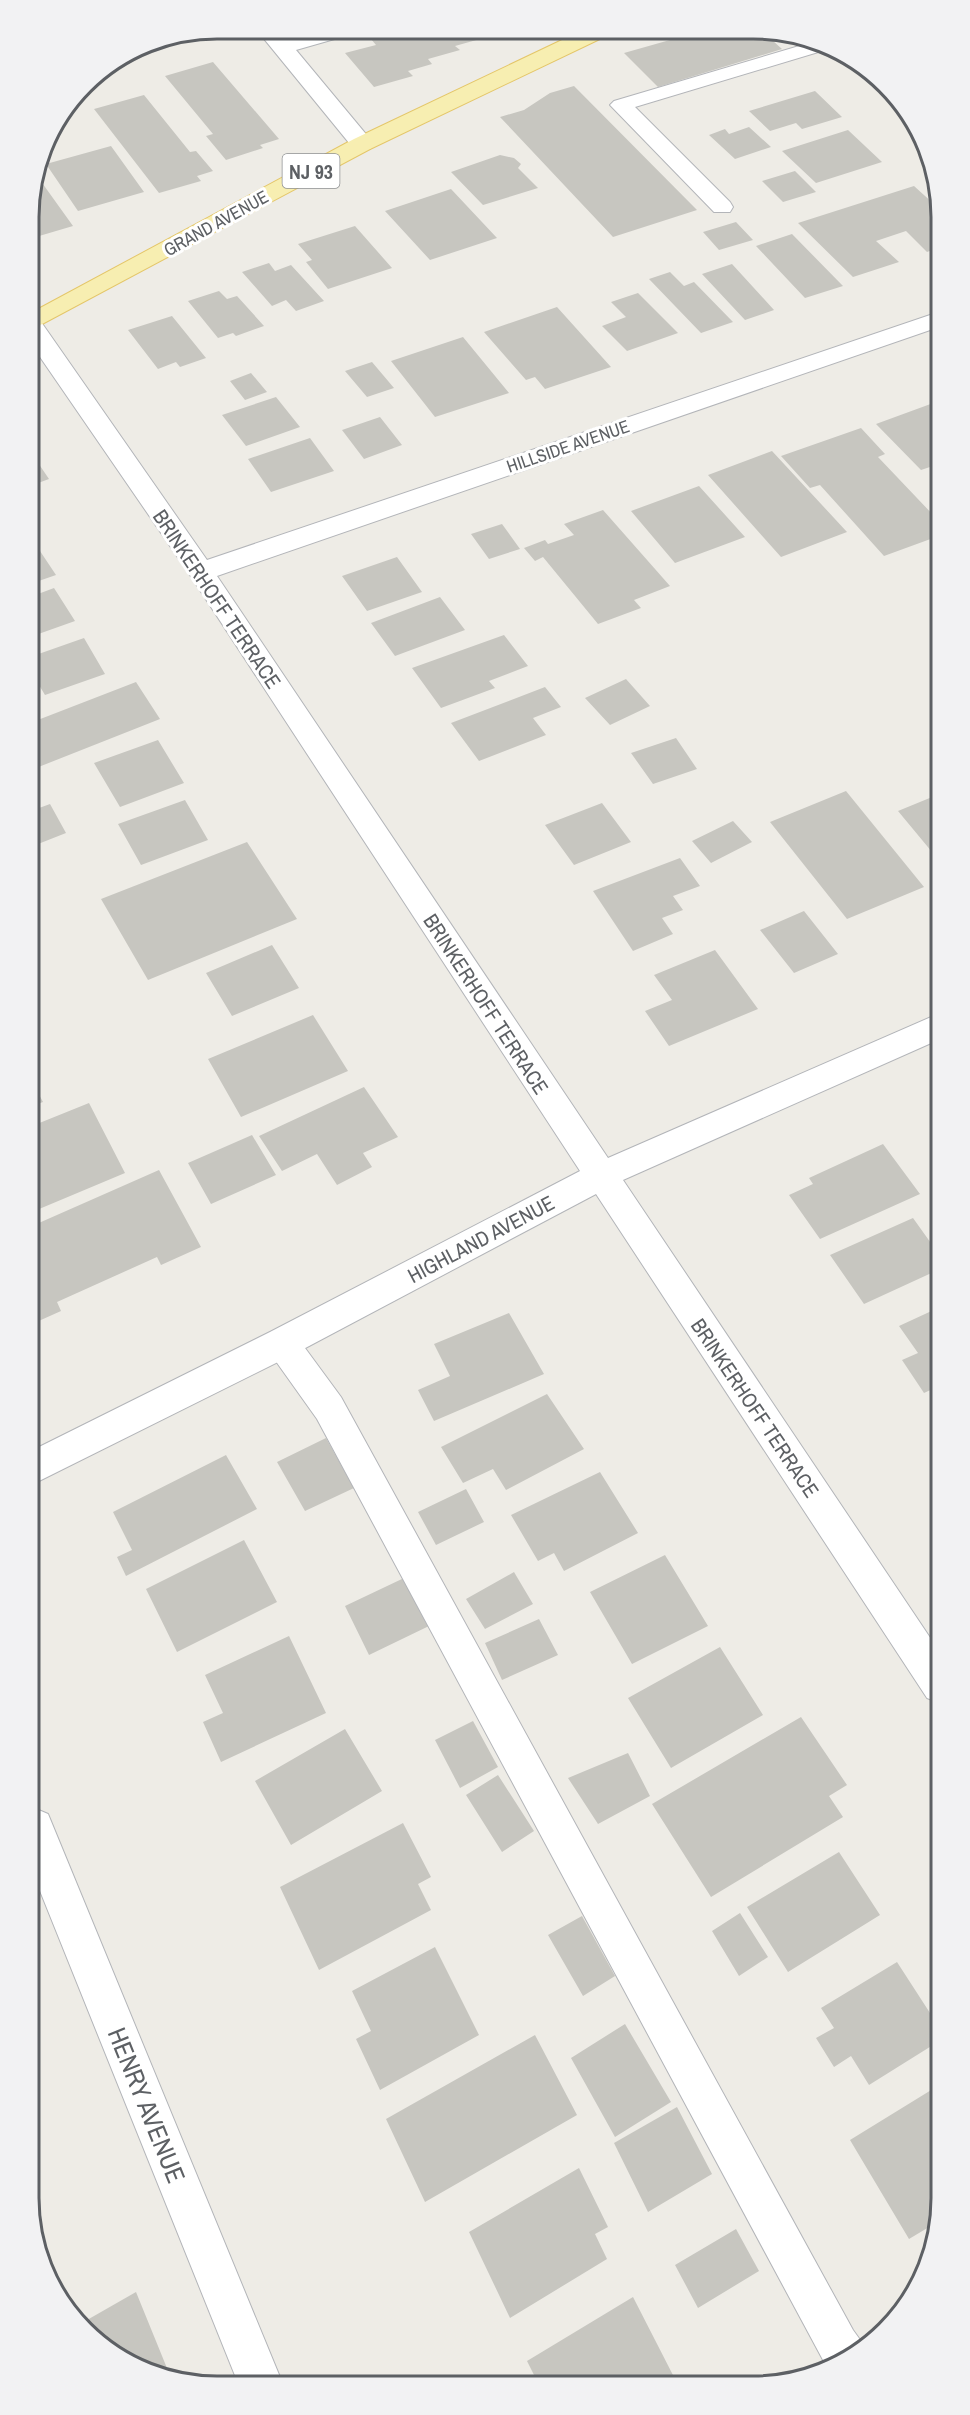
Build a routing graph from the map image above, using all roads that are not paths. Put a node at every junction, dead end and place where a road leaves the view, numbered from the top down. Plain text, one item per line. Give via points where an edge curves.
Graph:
1 (275, 39) edge
2 (310, 39) edge
3 (581, 39) edge
4 (282, 47) junction
5 (812, 49) edge
6 (362, 144) junction
7 (722, 207) dead end
8 (39, 319) edge
9 (931, 322) edge
10 (39, 338) edge
11 (201, 572) junction
12 (931, 1029) edge
13 (600, 1176) junction
14 (282, 1343) junction
15 (39, 1465) edge
16 (931, 1672) edge
17 (39, 1840) edge
18 (843, 2352) edge
19 (257, 2376) edge

1 - 4 street
2 - 4 street
3 - 6 main road, GRAND AVENUE / NJ 93
4 - 6 street
5 - 7 lane via 621,105
6 - 8 main road, GRAND AVENUE / NJ 93
9 - 11 street, HILLSIDE AVENUE
10 - 11 street, BRINKERHOFF TERRACE
11 - 13 street, BRINKERHOFF TERRACE
12 - 13 street, HIGHLAND AVENUE
13 - 14 street, HIGHLAND AVENUE
13 - 16 street, BRINKERHOFF TERRACE
14 - 15 street, HIGHLAND AVENUE
14 - 18 lane via 329,1408
17 - 19 street, HENRY AVENUE

